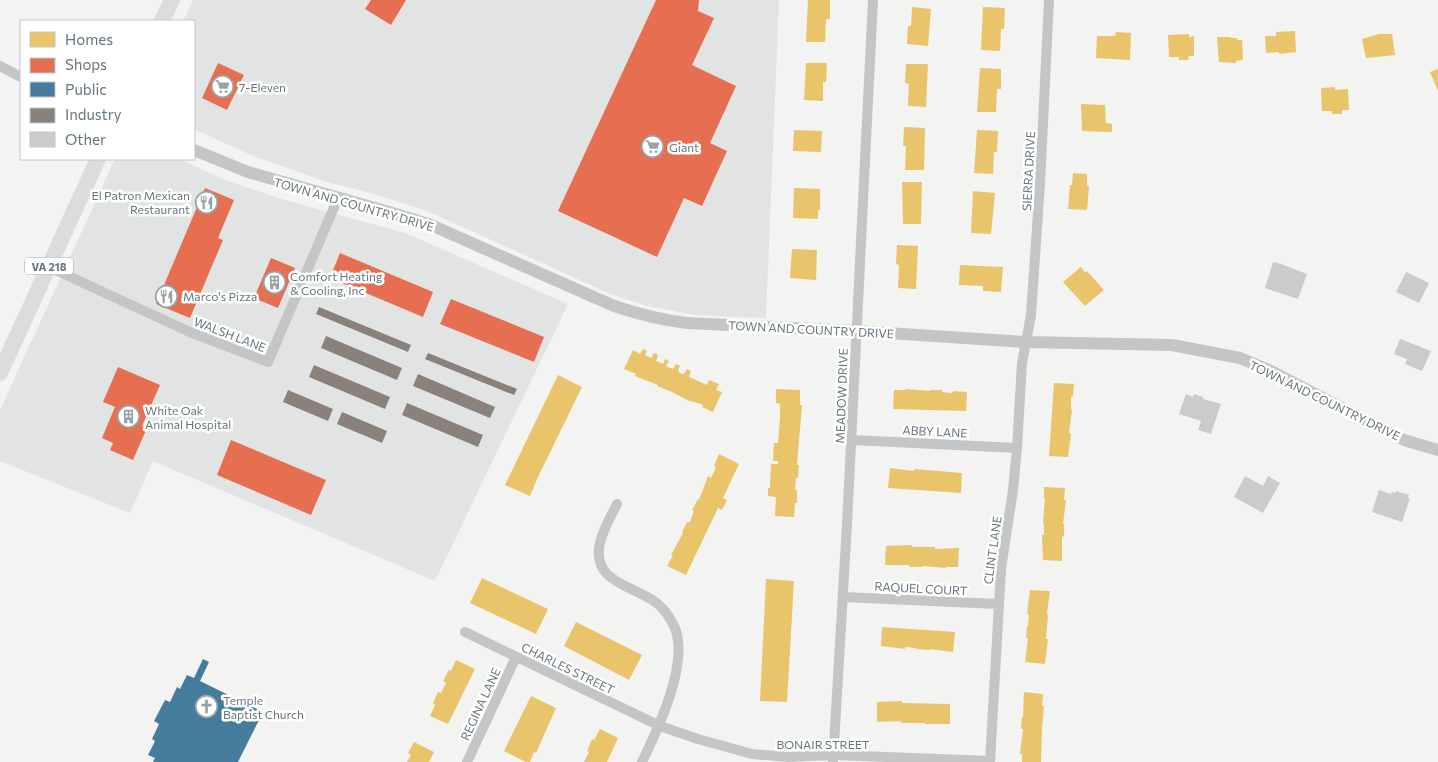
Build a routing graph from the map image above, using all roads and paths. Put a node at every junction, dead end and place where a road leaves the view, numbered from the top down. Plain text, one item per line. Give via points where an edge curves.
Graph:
1 (172, 0) edge
2 (873, 0) edge
3 (1049, 0) edge
4 (162, 20) edge
5 (0, 66) edge
6 (20, 76) edge
7 (195, 150) edge
8 (98, 160) edge
9 (338, 198) junction
10 (49, 266) junction
11 (856, 331) junction
12 (1025, 342) junction
13 (0, 373) edge
14 (852, 440) junction
15 (1017, 448) junction
16 (1438, 450) edge
17 (616, 504) dead end
18 (844, 597) junction
19 (998, 604) junction
20 (465, 632) dead end
21 (516, 656) junction
22 (660, 726) junction
23 (834, 759) edge
24 (467, 762) edge
25 (642, 762) edge
26 (990, 762) edge

1 - 4 main road
2 - 11 street, MEADOW DRIVE
3 - 12 street, SIERRA DRIVE via 1033,287
5 - 6 street
7 - 9 street, TOWN AND COUNTRY DRIVE via 248,172
8 - 10 main road, VA 218
9 - 10 street, WALSH LANE via 268,362 192,333
9 - 11 street, TOWN AND COUNTRY DRIVE via 431,225 639,315 687,323
10 - 13 main road, VA 218
11 - 12 street, TOWN AND COUNTRY DRIVE
11 - 14 street, MEADOW DRIVE
12 - 15 street, CLINT LANE
12 - 16 street, TOWN AND COUNTRY DRIVE via 1172,344 1240,358 1404,440
14 - 15 street, ABBY LANE
14 - 18 street, MEADOW DRIVE
15 - 19 street, CLINT LANE
17 - 22 street via 599,544 602,566 616,582 660,606 672,622 678,642 679,656
18 - 19 street, RAQUEL COURT
18 - 23 street, MEADOW DRIVE
19 - 26 street, CLINT LANE
20 - 21 street, CHARLES STREET
21 - 22 street, CHARLES STREET
21 - 24 street, REGINA LANE
22 - 23 street, BONAIR STREET via 752,754
22 - 25 street
23 - 26 street, BONAIR STREET

